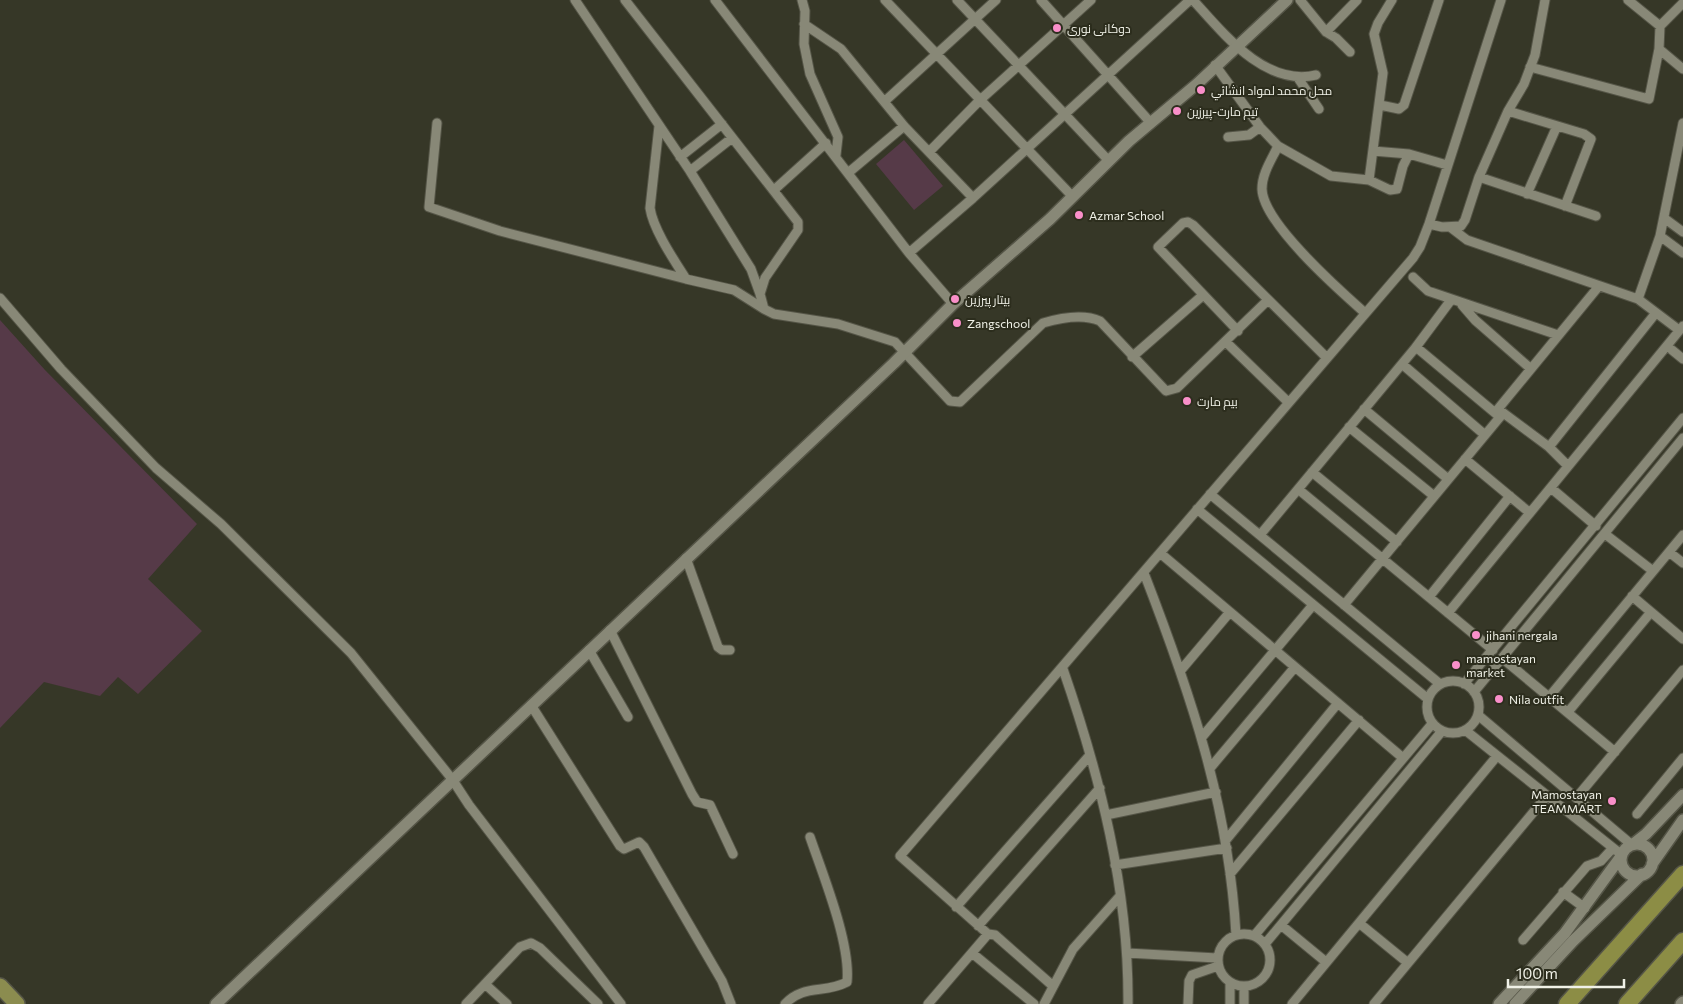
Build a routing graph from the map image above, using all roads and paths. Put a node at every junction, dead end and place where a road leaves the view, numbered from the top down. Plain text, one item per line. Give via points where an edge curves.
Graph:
1 (575, 0) edge
2 (625, 0) edge
3 (715, 0) edge
4 (802, 0) edge
5 (885, 0) edge
6 (957, 0) edge
7 (996, 0) edge
8 (1041, 0) edge
9 (1091, 0) edge
10 (1191, 0) edge
11 (1287, 0) edge
12 (1300, 0) edge
13 (1357, 0) edge
14 (1392, 0) edge
15 (1439, 0) edge
16 (1501, 0) edge
17 (1545, 0) edge
18 (1628, 0) edge
19 (1683, 3) edge
20 (975, 20) junction
21 (804, 24) junction
22 (1064, 25) junction
23 (1660, 26) junction
24 (1326, 32) junction
25 (1235, 46) junction
26 (1659, 49) junction
27 (1350, 52) dead end
28 (937, 55) junction
29 (1215, 65) junction
30 (1020, 66) junction
31 (1530, 67) junction
32 (1683, 69) edge
33 (1106, 74) junction
34 (1316, 75) dead end
35 (1298, 78) junction
36 (885, 101) junction
37 (979, 102) junction
38 (1380, 105) junction
39 (1319, 110) dead end
40 (1508, 110) junction
41 (1064, 114) junction
42 (1150, 122) junction
43 (437, 123) dead end
44 (1683, 123) edge
45 (722, 124) junction
46 (659, 126) junction
47 (904, 126) junction
48 (1557, 126) junction
49 (1260, 127) junction
50 (1228, 137) dead end
51 (732, 138) junction
52 (826, 143) junction
53 (1278, 146) junction
54 (1026, 150) junction
55 (1373, 151) junction
56 (929, 152) junction
57 (1409, 154) junction
58 (1680, 154) edge
59 (836, 155) junction
60 (680, 157) junction
61 (1109, 161) junction
62 (1447, 165) junction
63 (690, 171) junction
64 (848, 173) junction
65 (1479, 177) junction
66 (1369, 180) junction
67 (774, 190) junction
68 (1528, 194) junction
69 (1073, 197) junction
70 (973, 198) junction
71 (1565, 206) junction
72 (1596, 216) dead end
73 (1664, 218) junction
74 (1429, 224) junction
75 (1450, 227) junction
76 (1683, 232) edge
77 (1660, 236) junction
78 (909, 253) junction
79 (1683, 253) edge
80 (1413, 276) dead end
81 (686, 278) junction
82 (1599, 286) junction
83 (760, 294) junction
84 (1202, 296) junction
85 (0, 298) edge
86 (1638, 299) junction
87 (1268, 300) junction
88 (1451, 300) junction
89 (953, 304) junction
90 (1462, 304) junction
91 (764, 309) junction
92 (1364, 312) junction
93 (1655, 314) junction
94 (1681, 328) edge
95 (1238, 331) junction
96 (1558, 336) junction
97 (1226, 342) junction
98 (1416, 347) junction
99 (1672, 350) dead end
100 (906, 352) junction
101 (1132, 357) junction
102 (1326, 358) junction
103 (1683, 359) edge
104 (1402, 364) junction
105 (1531, 369) junction
106 (1288, 402) junction
107 (1364, 409) junction
108 (1499, 413) junction
109 (1683, 418) edge
110 (1350, 426) junction
111 (1486, 435) junction
112 (1683, 438) edge
113 (1550, 447) junction
114 (1465, 459) junction
115 (1568, 466) junction
116 (1312, 472) junction
117 (1448, 479) junction
118 (1551, 488) junction
119 (1298, 489) junction
120 (1210, 494) junction
121 (1434, 496) junction
122 (1510, 496) junction
123 (1197, 510) junction
124 (1530, 513) junction
125 (1596, 526) junction
126 (1605, 534) junction
127 (1260, 535) junction
128 (1683, 535) edge
129 (1397, 542) junction
130 (1579, 546) junction
131 (1669, 552) junction
132 (1160, 553) junction
133 (1589, 554) junction
134 (686, 558) junction
135 (1383, 558) junction
136 (1683, 563) edge
137 (1653, 572) junction
138 (1144, 573) junction
139 (1428, 596) junction
140 (1632, 596) junction
141 (1344, 604) junction
142 (1313, 605) junction
143 (1230, 612) junction
144 (1448, 612) junction
145 (1651, 612) junction
146 (610, 630) junction
147 (1683, 639) edge
148 (589, 650) junction
149 (730, 650) dead end
150 (1275, 650) junction
151 (1493, 650) junction
152 (1502, 658) junction
153 (1295, 666) junction
154 (1063, 669) junction
155 (1181, 670) junction
156 (1683, 670) edge
157 (1440, 684) junction
158 (1464, 684) junction
159 (1474, 692) junction
160 (1549, 697) junction
161 (1428, 699) junction
162 (1338, 702) junction
163 (531, 705) junction
164 (1568, 712) junction
165 (1478, 715) junction
166 (628, 717) dead end
167 (1359, 720) junction
168 (1432, 724) junction
169 (1465, 730) junction
170 (1442, 731) junction
171 (1202, 737) junction
172 (1615, 752) junction
173 (1090, 755) junction
174 (1497, 756) junction
175 (1403, 758) junction
176 (1683, 758) edge
177 (1210, 767) junction
178 (452, 779) junction
179 (1100, 788) junction
180 (1216, 792) junction
181 (1683, 795) edge
182 (1546, 797) junction
183 (1577, 797) junction
184 (1637, 814) dead end
185 (1106, 815) junction
186 (1683, 820) edge
187 (810, 837) dead end
188 (1227, 844) junction
189 (1632, 845) junction
190 (1618, 852) junction
191 (734, 854) dead end
192 (1115, 865) junction
193 (1652, 866) junction
194 (1230, 874) junction
195 (1642, 874) junction
196 (1683, 874) edge
197 (1563, 892) junction
198 (1120, 896) junction
199 (956, 906) junction
200 (1585, 908) junction
201 (1359, 923) junction
202 (1281, 925) junction
203 (978, 926) junction
204 (988, 934) junction
205 (1236, 935) junction
206 (1254, 936) junction
207 (1523, 940) dead end
208 (1683, 941) edge
209 (1265, 944) junction
210 (972, 953) junction
211 (1126, 953) junction
212 (1218, 962) junction
213 (1326, 962) junction
214 (1408, 963) junction
215 (1230, 982) junction
216 (485, 984) junction
217 (0, 986) edge
218 (1053, 986) junction
219 (1244, 986) junction
220 (17, 1004) edge
221 (216, 1004) edge
222 (466, 1004) edge
223 (507, 1004) edge
224 (598, 1004) edge
225 (621, 1004) edge
226 (731, 1004) edge
227 (785, 1004) edge
228 (928, 1004) edge
229 (1034, 1004) edge
230 (1044, 1004) edge
231 (1128, 1004) edge
232 (1188, 1004) edge
233 (1230, 1004) edge
234 (1244, 1004) edge
235 (1292, 1004) edge
236 (1374, 1004) edge
237 (1499, 1004) edge
238 (1515, 1004) edge
239 (1568, 1004) edge
240 (1627, 1004) edge

1 - 46 street
2 - 45 street
3 - 52 street
4 - 21 street
5 - 28 street
6 - 20 street
7 - 20 street
8 - 22 street
9 - 22 street
10 - 25 street
10 - 33 street
11 - 25 street
12 - 24 street
13 - 24 street
14 - 38 street via 1374,34 1383,73
15 - 38 street via 1404,105 1399,109
16 - 62 street
17 - 31 street
18 - 23 street
19 - 23 street
20 - 28 street
20 - 30 street
21 - 36 street via 841,50
21 - 59 street via 810,74 838,137
22 - 30 street
22 - 33 street
23 - 26 street
24 - 27 street
25 - 29 street
25 - 35 street via 1262,65
26 - 31 street via 1649,99
26 - 32 street
28 - 36 street
28 - 37 street
29 - 42 street
29 - 49 street
30 - 37 street
30 - 41 street
31 - 40 street
33 - 41 street
33 - 42 street
34 - 35 street
35 - 39 street
36 - 47 street
37 - 54 street
37 - 56 street
38 - 55 street
40 - 48 street
40 - 65 street
41 - 54 street
41 - 61 street
42 - 61 street
43 - 81 street via 429,207 500,231
44 - 58 street
45 - 51 street
45 - 60 street
46 - 60 street
46 - 81 street via 651,214
47 - 56 street
47 - 64 street
48 - 68 street
48 - 71 street via 1591,139
49 - 50 street via 1249,135
49 - 53 street
51 - 63 street
51 - 67 street
52 - 59 street
52 - 67 street
53 - 66 street via 1332,176
53 - 92 street via 1263,177 1262,191 1268,206 1295,247
54 - 69 street
54 - 70 street
55 - 57 street
55 - 66 street
56 - 70 street
57 - 62 street
57 - 66 street via 1402,166 1397,189 1390,190
58 - 73 street
59 - 64 street
60 - 63 street
61 - 69 street
62 - 74 street
63 - 83 street via 751,269
64 - 78 street
65 - 68 street
65 - 75 street via 1464,224
67 - 83 street via 798,222 798,230 765,278
68 - 71 street
69 - 89 street
70 - 78 street
71 - 72 street
73 - 76 street
73 - 77 street
74 - 75 street
74 - 92 street via 1412,258
75 - 82 street via 1467,240
77 - 79 street
77 - 86 street
78 - 89 street
80 - 88 street via 1428,291
81 - 91 street via 734,290
82 - 86 street
82 - 96 street
83 - 91 street
84 - 87 street via 1158,247 1182,223 1188,222
84 - 95 street
84 - 101 street
85 - 178 street via 156,468 221,524 351,653
86 - 93 street
87 - 95 street
87 - 102 street
88 - 90 street
88 - 98 street
89 - 100 street
90 - 96 street
90 - 105 street via 1475,320
91 - 100 street via 774,314 838,324 895,342
92 - 102 street
93 - 94 street
93 - 113 street
94 - 115 street
95 - 97 street
96 - 105 street
97 - 101 street via 1183,385 1166,391
97 - 106 street
98 - 104 street
98 - 108 street
99 - 103 street
100 - 101 street via 950,401 960,402 1043,323 1055,319 1093,318 1100,321
100 - 134 street
102 - 106 street
104 - 107 street
104 - 111 street
105 - 108 street
106 - 120 street
107 - 110 street
107 - 117 street
108 - 111 street
108 - 113 street
109 - 125 street
110 - 116 street
110 - 121 street
111 - 114 street
112 - 126 street
113 - 115 street
114 - 117 street
114 - 122 street
115 - 118 street
116 - 119 street
116 - 129 street
117 - 121 street
118 - 124 street
118 - 125 street
119 - 127 street
119 - 135 street
120 - 123 street
120 - 127 street
121 - 129 street
122 - 124 street
122 - 139 street
123 - 132 street
123 - 142 street
124 - 144 street
125 - 130 street
126 - 133 street
126 - 137 street
127 - 141 street
128 - 131 street
129 - 135 street
130 - 133 street
130 - 151 street
131 - 136 street
131 - 137 street
132 - 138 street
132 - 143 street
133 - 152 street
134 - 146 street
134 - 149 street via 718,646 722,650
135 - 139 street
135 - 141 street
137 - 140 street
138 - 154 street
138 - 155 street
139 - 144 street
140 - 145 street
140 - 160 street
141 - 157 street
142 - 150 street
142 - 161 street
143 - 150 street
143 - 155 street
144 - 151 street
145 - 147 street
145 - 164 street
146 - 148 street
146 - 191 street via 692,794 697,802 710,805
148 - 163 street
148 - 166 street
150 - 153 street
150 - 171 street
151 - 158 street
152 - 159 street
152 - 160 street
153 - 162 street
153 - 177 street
154 - 173 street
154 - 199 street via 900,856
155 - 171 street
156 - 172 street
157 - 158 street via 1453,681
157 - 161 street
158 - 159 street
159 - 165 street
160 - 164 street
161 - 168 street via 1427,714
162 - 167 street
162 - 188 street
163 - 178 street
163 - 226 street via 620,846 624,849 639,842 644,847 722,981
164 - 172 street
165 - 169 street
165 - 183 street
167 - 175 street
167 - 194 street
168 - 170 street
168 - 175 street
169 - 170 street via 1452,734
169 - 174 street
170 - 202 street
171 - 177 street
172 - 183 street
173 - 179 street
173 - 199 street
174 - 182 street
174 - 201 street
175 - 206 street
176 - 184 street
177 - 180 street
178 - 221 street
178 - 225 street
179 - 185 street
179 - 203 street
180 - 185 street
180 - 188 street
181 - 189 street
182 - 190 street
182 - 214 street
183 - 189 street
185 - 192 street
186 - 193 street
187 - 227 street via 844,945 847,982 836,988 793,995
188 - 192 street
188 - 194 street
189 - 190 street
189 - 193 street via 1647,847 1652,856
190 - 195 street via 1628,872
190 - 197 street via 1587,866
190 - 200 street
192 - 198 street
193 - 195 street
194 - 205 street
195 - 238 street
196 - 239 highway
197 - 200 street
197 - 207 street
198 - 211 street
198 - 218 street via 1073,949
199 - 203 street
200 - 237 street
201 - 213 street
201 - 214 street
202 - 209 street
202 - 213 street
203 - 204 street
204 - 210 street
204 - 218 street via 995,935
205 - 206 street
205 - 212 street via 1223,943
206 - 209 street
208 - 240 highway
209 - 219 street via 1270,957 1268,970 1258,982
210 - 228 street
210 - 229 street
211 - 212 street
211 - 231 street
212 - 215 street via 1224,977
212 - 232 street via 1192,975
213 - 235 street
214 - 236 street
215 - 219 street
215 - 233 street
216 - 222 street
216 - 223 street
216 - 224 street via 520,947 531,944 540,948
217 - 220 highway
218 - 230 street
219 - 234 street

